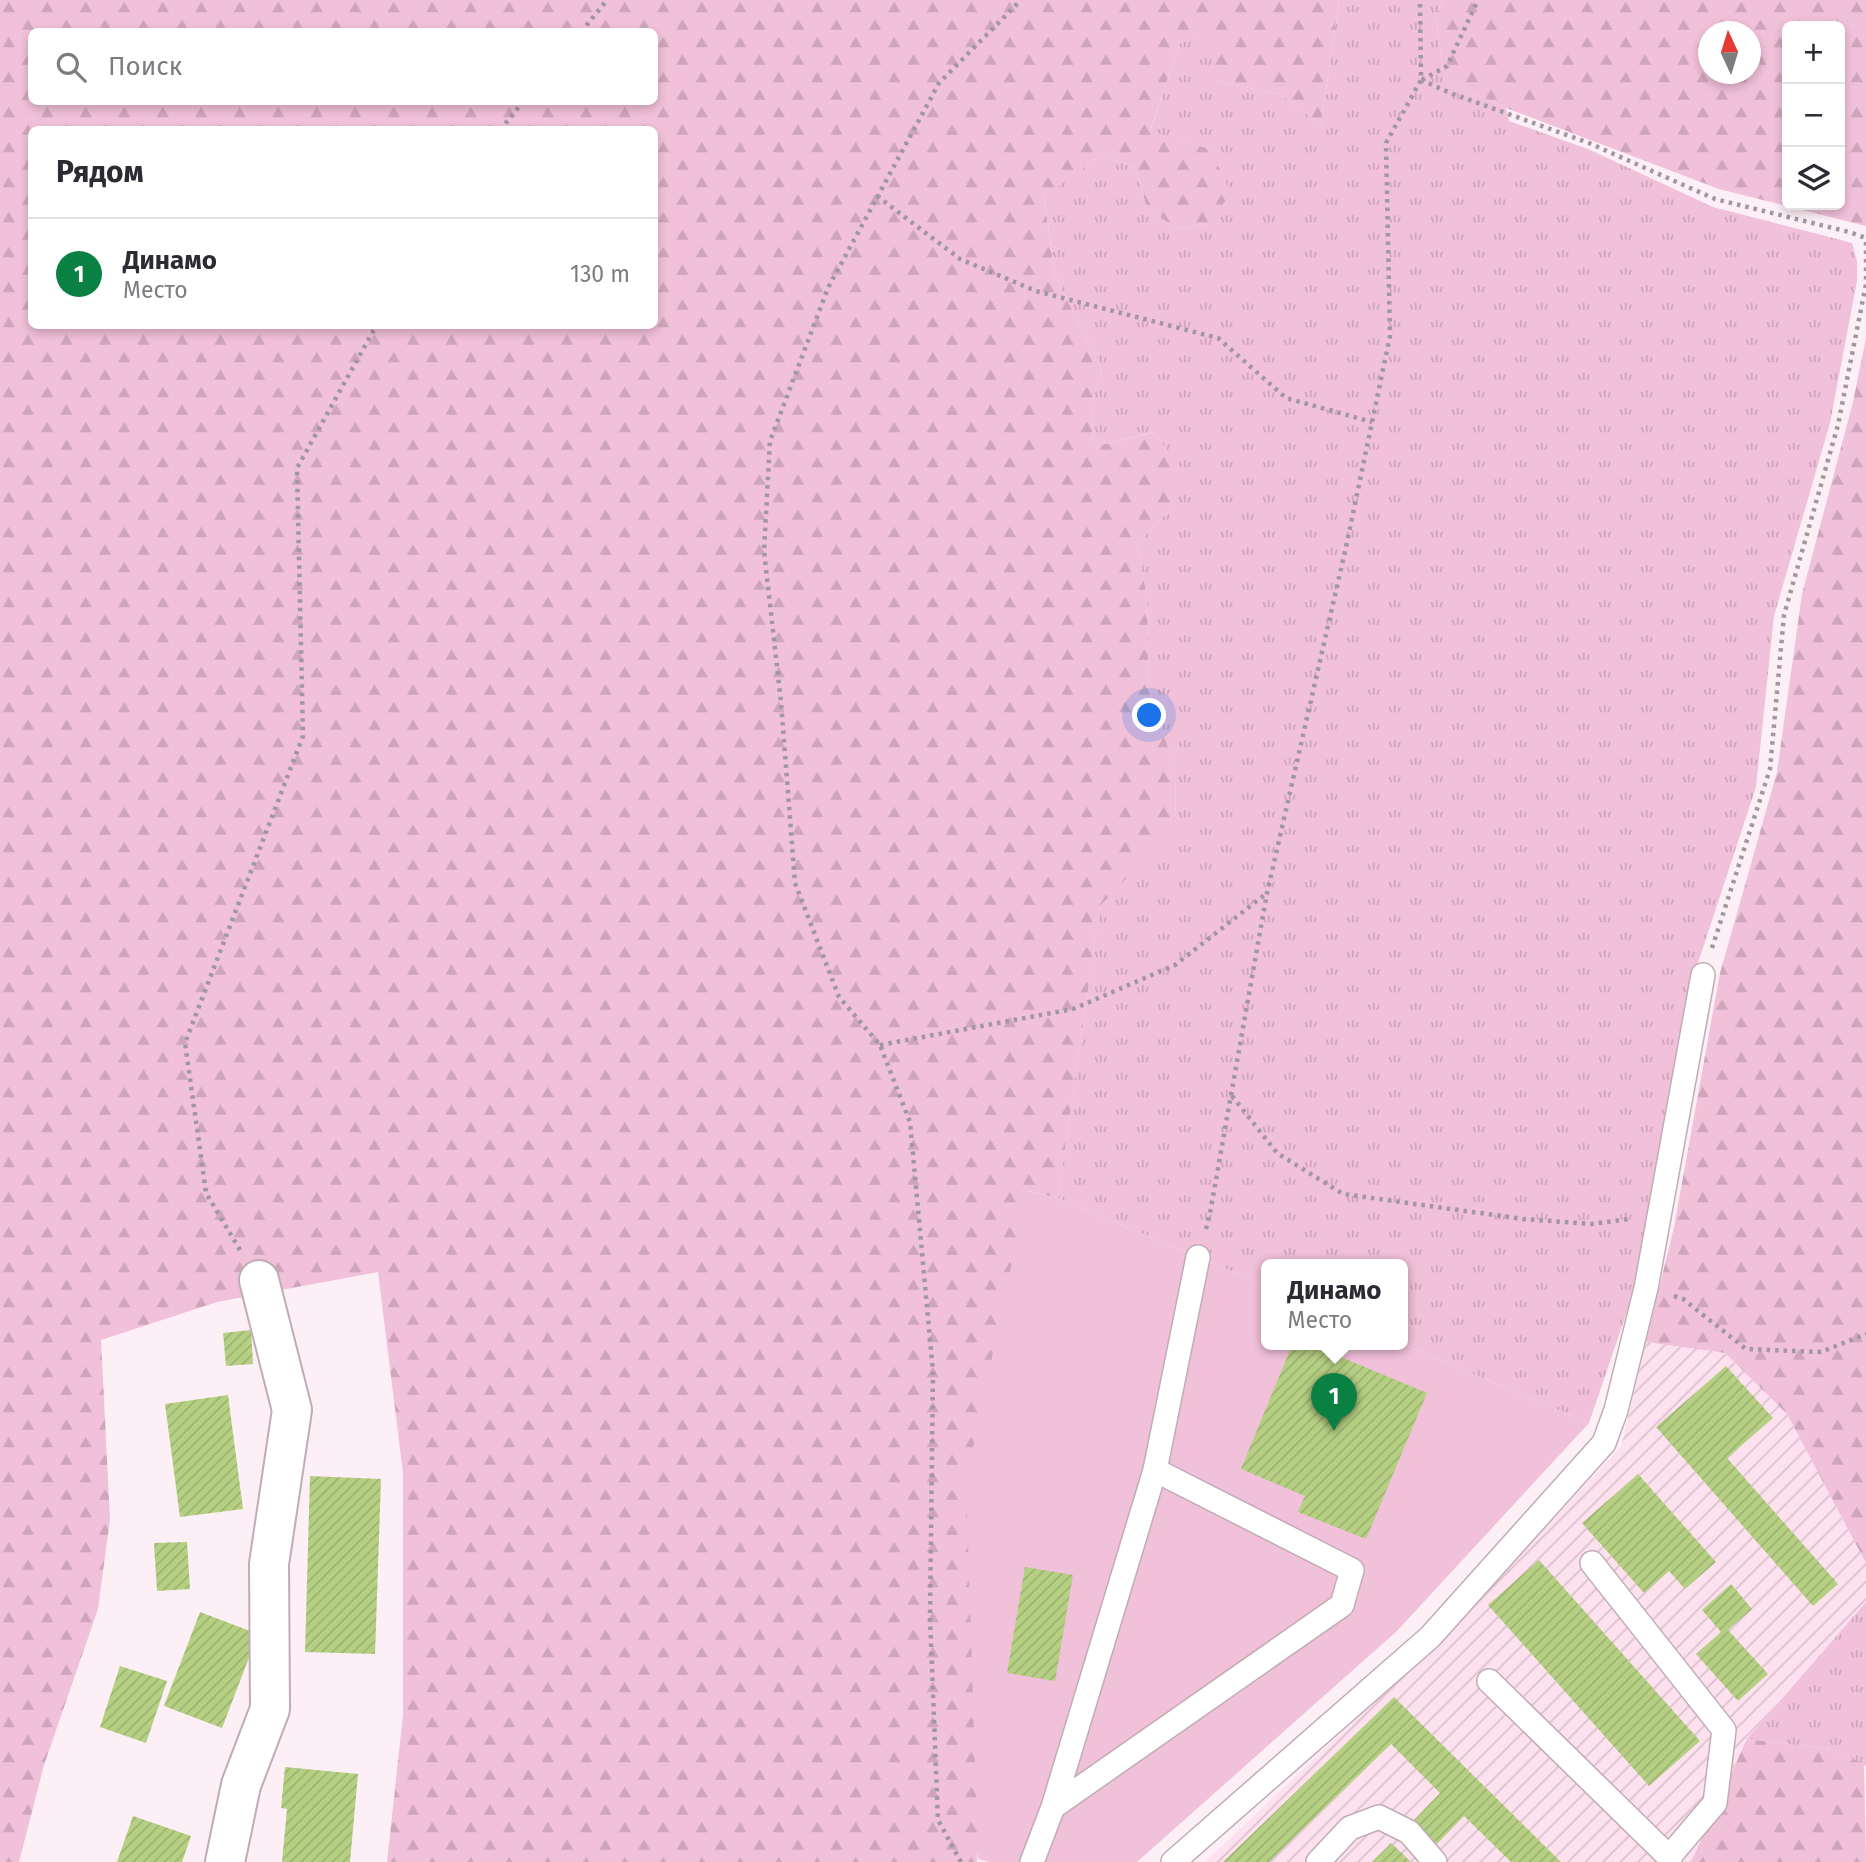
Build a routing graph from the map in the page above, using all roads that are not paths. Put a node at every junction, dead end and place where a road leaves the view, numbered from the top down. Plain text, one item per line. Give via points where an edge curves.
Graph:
1 (1703, 975) road end
2 (1198, 1257) road end
3 (259, 1280) road end
4 (1155, 1470) junction
5 (1592, 1563) dead end
6 (1489, 1681) dead end
7 (1053, 1807) junction
8 (1670, 1860) edge
9 (225, 1862) edge
10 (1032, 1862) edge
11 (1173, 1862) edge
12 (1318, 1862) edge
13 (1435, 1862) edge

1 - 11 lane via 1646,1287 1604,1443 1430,1637
2 - 4 lane
3 - 9 street via 292,1410 269,1564 270,1709 242,1785
4 - 7 lane
4 - 7 lane via 1352,1570 1342,1605
5 - 8 lane via 1724,1730 1715,1803
6 - 8 lane
7 - 10 lane
12 - 13 lane via 1350,1828 1379,1817 1409,1832

